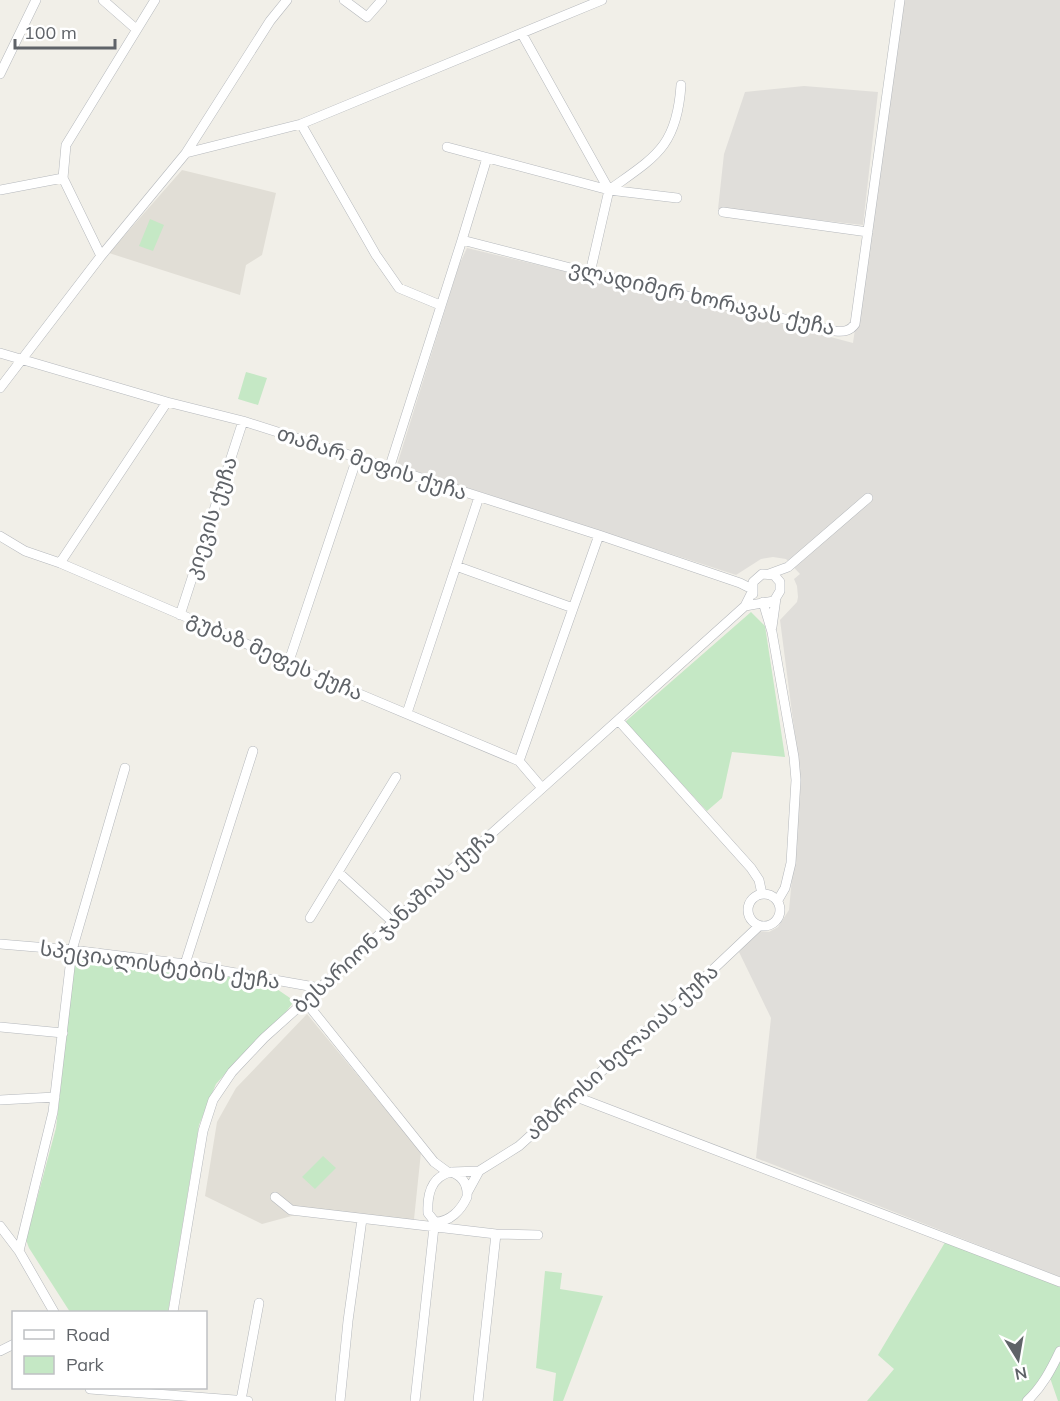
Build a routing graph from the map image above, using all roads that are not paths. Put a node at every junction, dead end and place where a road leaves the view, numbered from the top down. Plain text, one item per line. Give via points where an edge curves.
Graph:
1 (36, 0) edge
2 (103, 0) edge
3 (155, 0) edge
4 (287, 0) edge
5 (344, 0) edge
6 (382, 0) edge
7 (597, 0) edge
8 (900, 0) edge
9 (136, 29) junction
10 (522, 34) junction
11 (0, 74) edge
12 (681, 85) dead end
13 (301, 124) junction
14 (447, 147) dead end
15 (186, 153) junction
16 (487, 158) junction
17 (63, 178) junction
18 (0, 190) edge
19 (609, 190) junction
20 (676, 198) dead end
21 (723, 212) dead end
22 (868, 232) junction
23 (462, 240) junction
24 (101, 256) junction
25 (590, 273) junction
26 (440, 304) junction
27 (0, 353) edge
28 (21, 358) junction
29 (0, 388) edge
30 (167, 402) junction
31 (243, 421) junction
32 (357, 458) junction
33 (389, 468) junction
34 (479, 497) junction
35 (868, 498) dead end
36 (599, 535) junction
37 (0, 536) edge
38 (60, 562) junction
39 (456, 566) junction
40 (788, 567) junction
41 (769, 574) junction
42 (758, 576) junction
43 (740, 583) junction
44 (781, 587) junction
45 (752, 591) junction
46 (776, 598) junction
47 (762, 602) junction
48 (745, 606) junction
49 (573, 608) junction
50 (180, 615) junction
51 (772, 632) junction
52 (288, 664) junction
53 (407, 713) junction
54 (619, 721) junction
55 (253, 751) dead end
56 (519, 761) junction
57 (125, 768) dead end
58 (396, 777) dead end
59 (543, 788) junction
60 (338, 872) junction
61 (762, 894) junction
62 (778, 900) junction
63 (310, 918) dead end
64 (393, 923) junction
65 (759, 926) junction
66 (0, 944) edge
67 (72, 950) junction
68 (185, 964) junction
69 (320, 988) junction
70 (305, 1002) junction
71 (0, 1027) edge
72 (63, 1033) junction
73 (574, 1096) junction
74 (55, 1097) junction
75 (0, 1100) edge
76 (434, 1162) junction
77 (479, 1171) junction
78 (450, 1173) junction
79 (434, 1182) junction
80 (467, 1193) junction
81 (275, 1197) dead end
82 (428, 1213) junction
83 (362, 1219) junction
84 (446, 1220) junction
85 (0, 1226) edge
86 (434, 1227) junction
87 (496, 1234) junction
88 (538, 1235) dead end
89 (20, 1251) junction
90 (1060, 1282) edge
91 (259, 1303) dead end
92 (53, 1311) edge
93 (173, 1311) edge
94 (1060, 1351) edge
95 (101, 1389) edge
96 (159, 1394) edge
97 (226, 1400) edge
98 (241, 1400) edge
99 (248, 1401) edge
100 (340, 1401) edge
101 (415, 1401) edge
102 (478, 1401) edge
103 (1027, 1401) edge

1 - 11 street
2 - 9 street
3 - 9 street
4 - 15 street
5 - 6 street via 367,17
7 - 10 street
8 - 22 street, ვლადიმერ ხორავას ქუჩა
9 - 17 street via 66,145
10 - 13 street
10 - 19 street
12 - 19 street via 676,123 669,139 651,160
13 - 15 street
13 - 26 street via 399,288
14 - 16 street
15 - 24 street
16 - 19 street
16 - 23 street
17 - 18 street
17 - 24 street
19 - 20 street
19 - 25 street
21 - 22 street
22 - 25 street, ვლადიმერ ხორავას ქუჩა via 855,324 845,331
23 - 25 street, ვლადიმერ ხორავას ქუჩა
23 - 26 street
24 - 28 street
26 - 33 street
27 - 28 street, თამარ მეფის ქუჩა
28 - 29 street
28 - 30 street, თამარ მეფის ქუჩა
30 - 31 street, თამარ მეფის ქუჩა
30 - 38 street
31 - 32 street, თამარ მეფის ქუჩა
31 - 50 street, კიევის ქუჩა
32 - 33 street, თამარ მეფის ქუჩა
32 - 52 street
33 - 34 street, თამარ მეფის ქუჩა
34 - 36 street, თამარ მეფის ქუჩა
34 - 39 street
35 - 40 street
36 - 43 street, თამარ მეფის ქუჩა
36 - 49 street
37 - 38 street, გუბაზ მეფეს ქუჩა via 25,551
38 - 50 street, გუბაზ მეფეს ქუჩა
39 - 49 street
39 - 53 street
40 - 41 street
40 - 44 street
41 - 42 street
41 - 44 street via 777,578
42 - 43 street
42 - 45 street
43 - 45 street, თამარ მეფის ქუჩა
44 - 46 street
45 - 47 street
45 - 48 street
46 - 47 street
46 - 51 street
47 - 48 street
47 - 51 street
48 - 54 street, ბესარიონ ჯანაშიას ქუჩა
49 - 56 street
50 - 52 street, გუბაზ მეფეს ქუჩა
51 - 62 street via 796,780 792,862
52 - 53 street, გუბაზ მეფეს ქუჩა
53 - 56 street, გუბაზ მეფეს ქუჩა
54 - 59 street, ბესარიონ ჯანაშიას ქუჩა
54 - 61 street via 751,868
55 - 68 street
56 - 59 street, გუბაზ მეფეს ქუჩა
57 - 67 street
58 - 60 street
59 - 64 street, ბესარიონ ჯანაშიას ქუჩა
60 - 63 street
60 - 64 street
61 - 62 street
61 - 65 street via 753,898 748,908 750,919
62 - 65 street via 779,918 770,926
64 - 69 street, ბესარიონ ჯანაშიას ქუჩა
65 - 73 street, ამბროსი ხელაიას ქუჩა
66 - 67 street, სპეციალისტების ქუჩა
67 - 68 street, სპეციალისტების ქუჩა
67 - 72 street
68 - 69 street, სპეციალისტების ქუჩა
69 - 70 street, ბესარიონ ჯანაშიას ქუჩა
70 - 76 street
70 - 93 street, ბესარიონ ჯანაშიას ქუჩა via 232,1072 213,1100 203,1131
71 - 72 street
72 - 74 street
73 - 77 street, ამბროსი ხელაიას ქუჩა via 519,1146
73 - 90 street
74 - 75 street
74 - 89 street
76 - 78 street
76 - 79 street
77 - 78 street
77 - 80 street
78 - 79 street
78 - 80 street via 462,1178
79 - 82 street
80 - 84 street via 459,1210
81 - 83 street via 291,1210
82 - 84 street via 435,1222
82 - 86 street
83 - 86 street
83 - 100 street
84 - 86 street
85 - 89 street
86 - 87 street
86 - 101 street
87 - 88 street
87 - 102 street
89 - 92 street
91 - 98 street
94 - 103 street via 1049,1374
95 - 96 street
96 - 97 street
97 - 98 street
98 - 99 street

